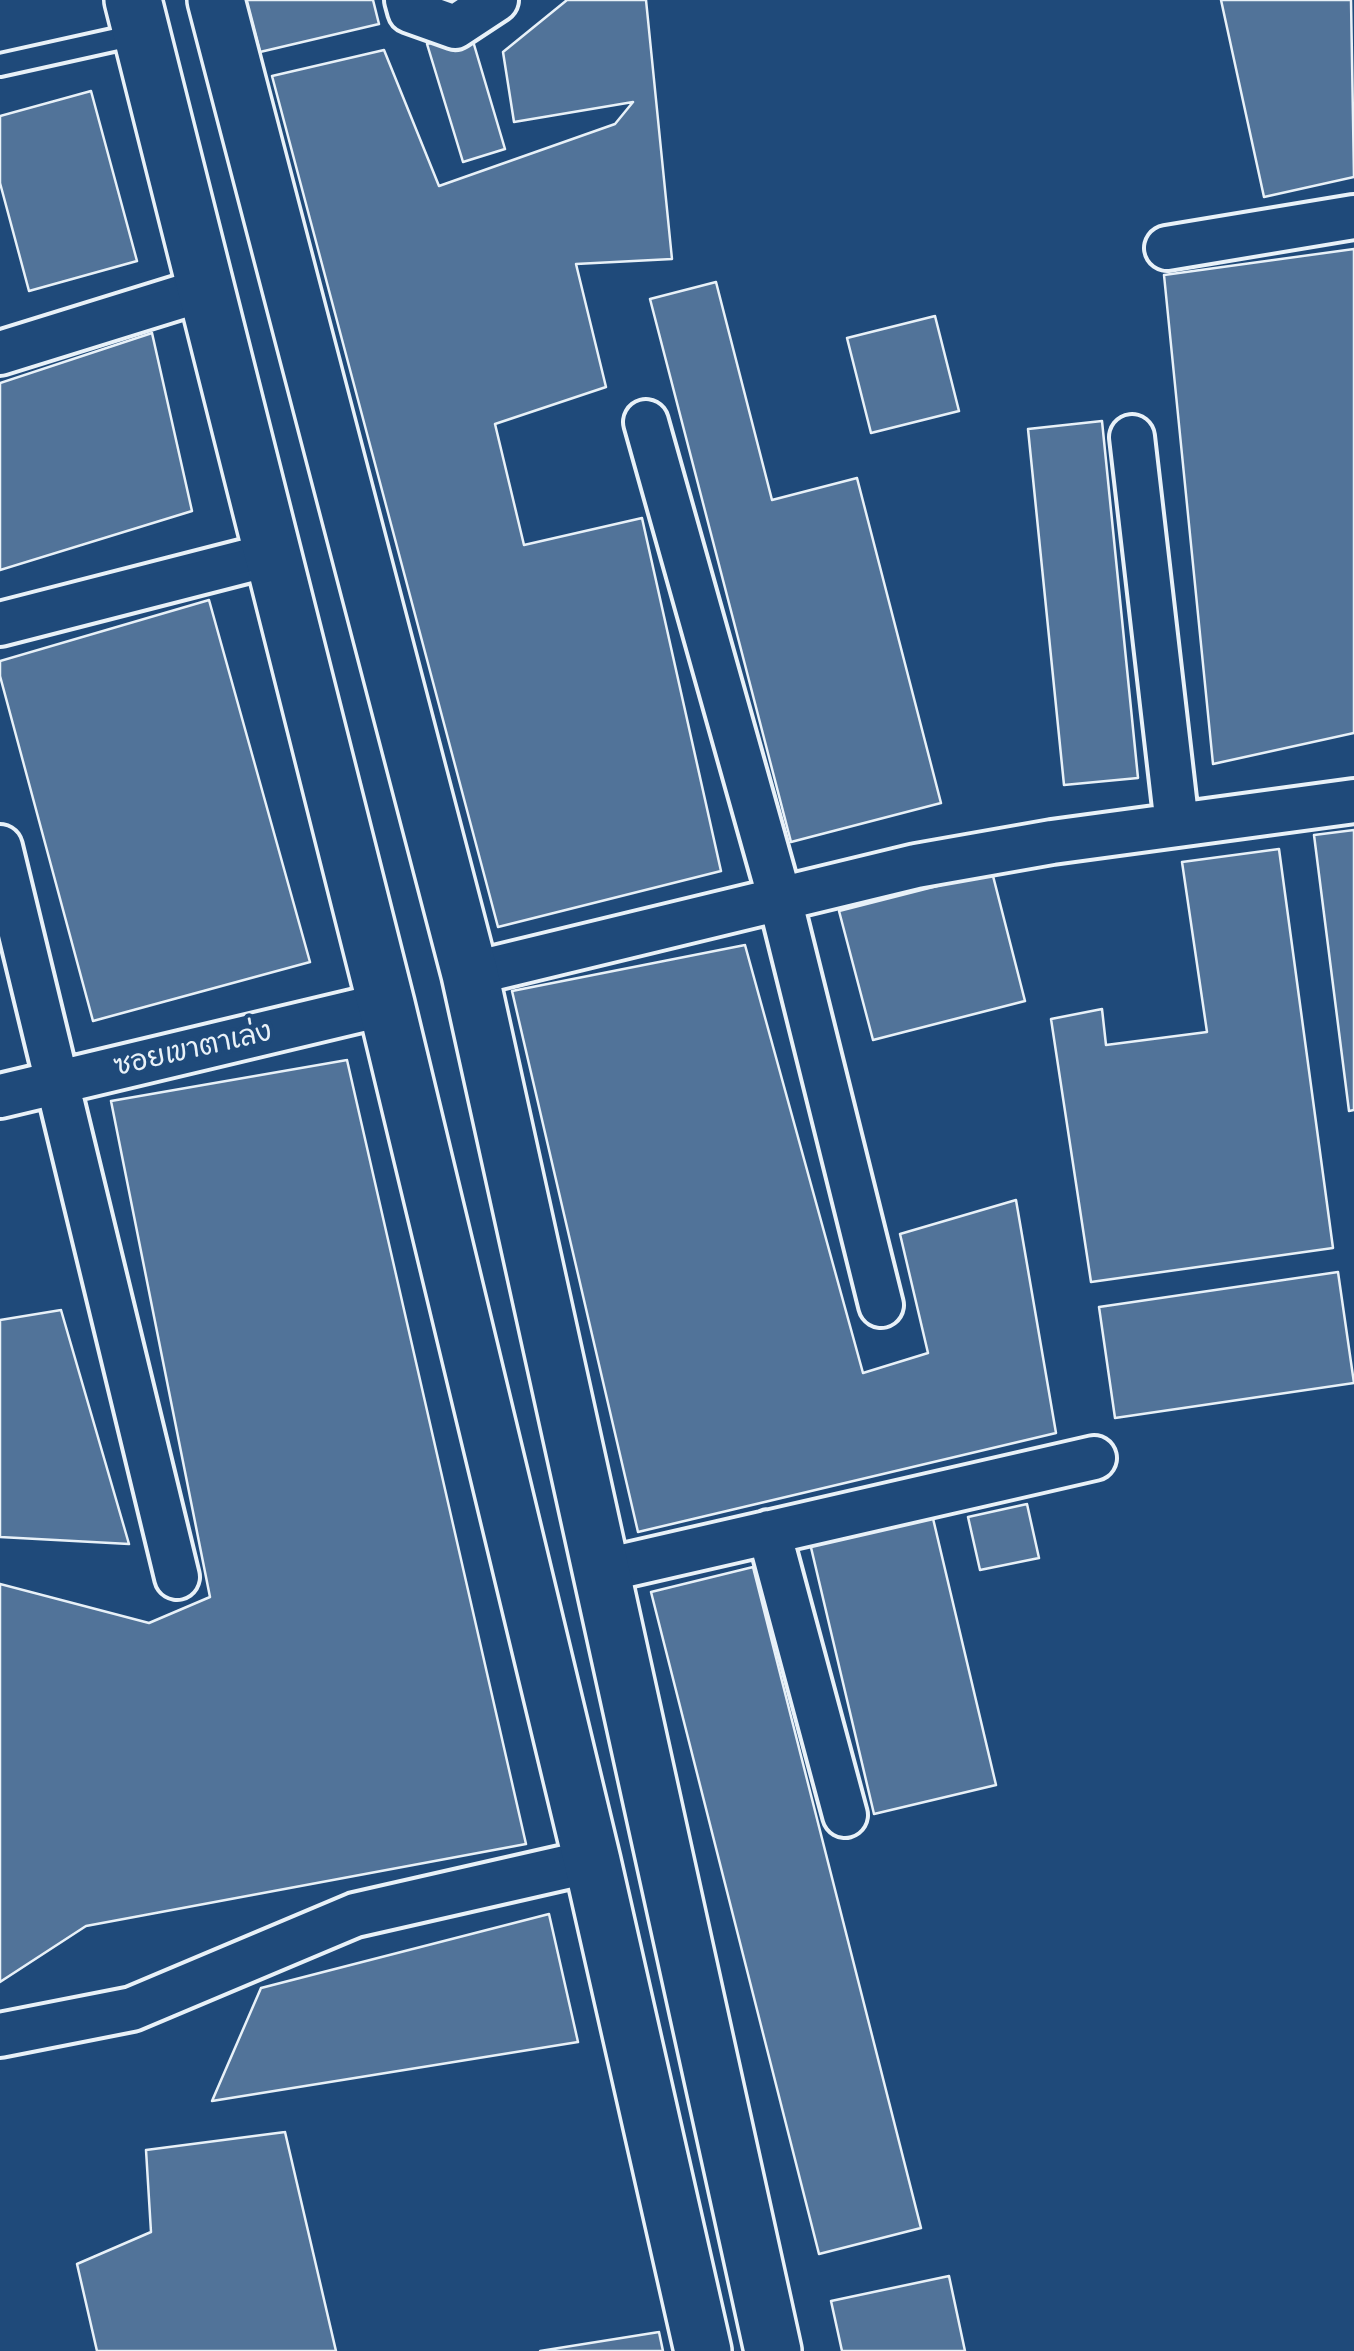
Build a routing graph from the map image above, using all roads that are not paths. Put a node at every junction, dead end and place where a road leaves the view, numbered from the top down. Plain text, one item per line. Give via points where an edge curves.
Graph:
1 (216, 0) edge
2 (406, 0) edge
3 (496, 0) edge
4 (137, 16) edge
5 (0, 64) edge
6 (1354, 218) edge
7 (1166, 248) dead end
8 (206, 289) junction
9 (0, 352) edge
10 (646, 422) dead end
11 (1132, 436) dead end
12 (273, 554) junction
13 (0, 624) edge
14 (1354, 801) edge
15 (1177, 825) junction
16 (0, 847) edge
17 (780, 899) junction
18 (470, 974) junction
19 (386, 1004) junction
20 (58, 1082) junction
21 (0, 1096) edge
22 (881, 1306) dead end
23 (1094, 1458) dead end
24 (770, 1532) junction
25 (601, 1570) junction
26 (177, 1577) dead end
27 (845, 1816) dead end
28 (592, 1861) junction
29 (0, 2035) edge
30 (703, 2351) edge
31 (773, 2351) edge

1 - 18 main road
2 - 3 street via 410,11 454,27
4 - 5 lane
4 - 8 main road
6 - 7 street
8 - 9 street
8 - 12 main road
10 - 17 street
11 - 15 street
12 - 13 street
12 - 19 main road
14 - 15 street
15 - 17 street via 916,866
16 - 20 street
17 - 18 street
17 - 22 street
18 - 25 main road
19 - 20 street, ซอยเขาตาเล่ง
19 - 28 main road
20 - 21 street, ซอยเขาตาเล่ง
20 - 26 street
23 - 24 street
24 - 25 street
24 - 27 street
25 - 31 main road
28 - 29 street via 354,1915 132,2009
28 - 30 main road

